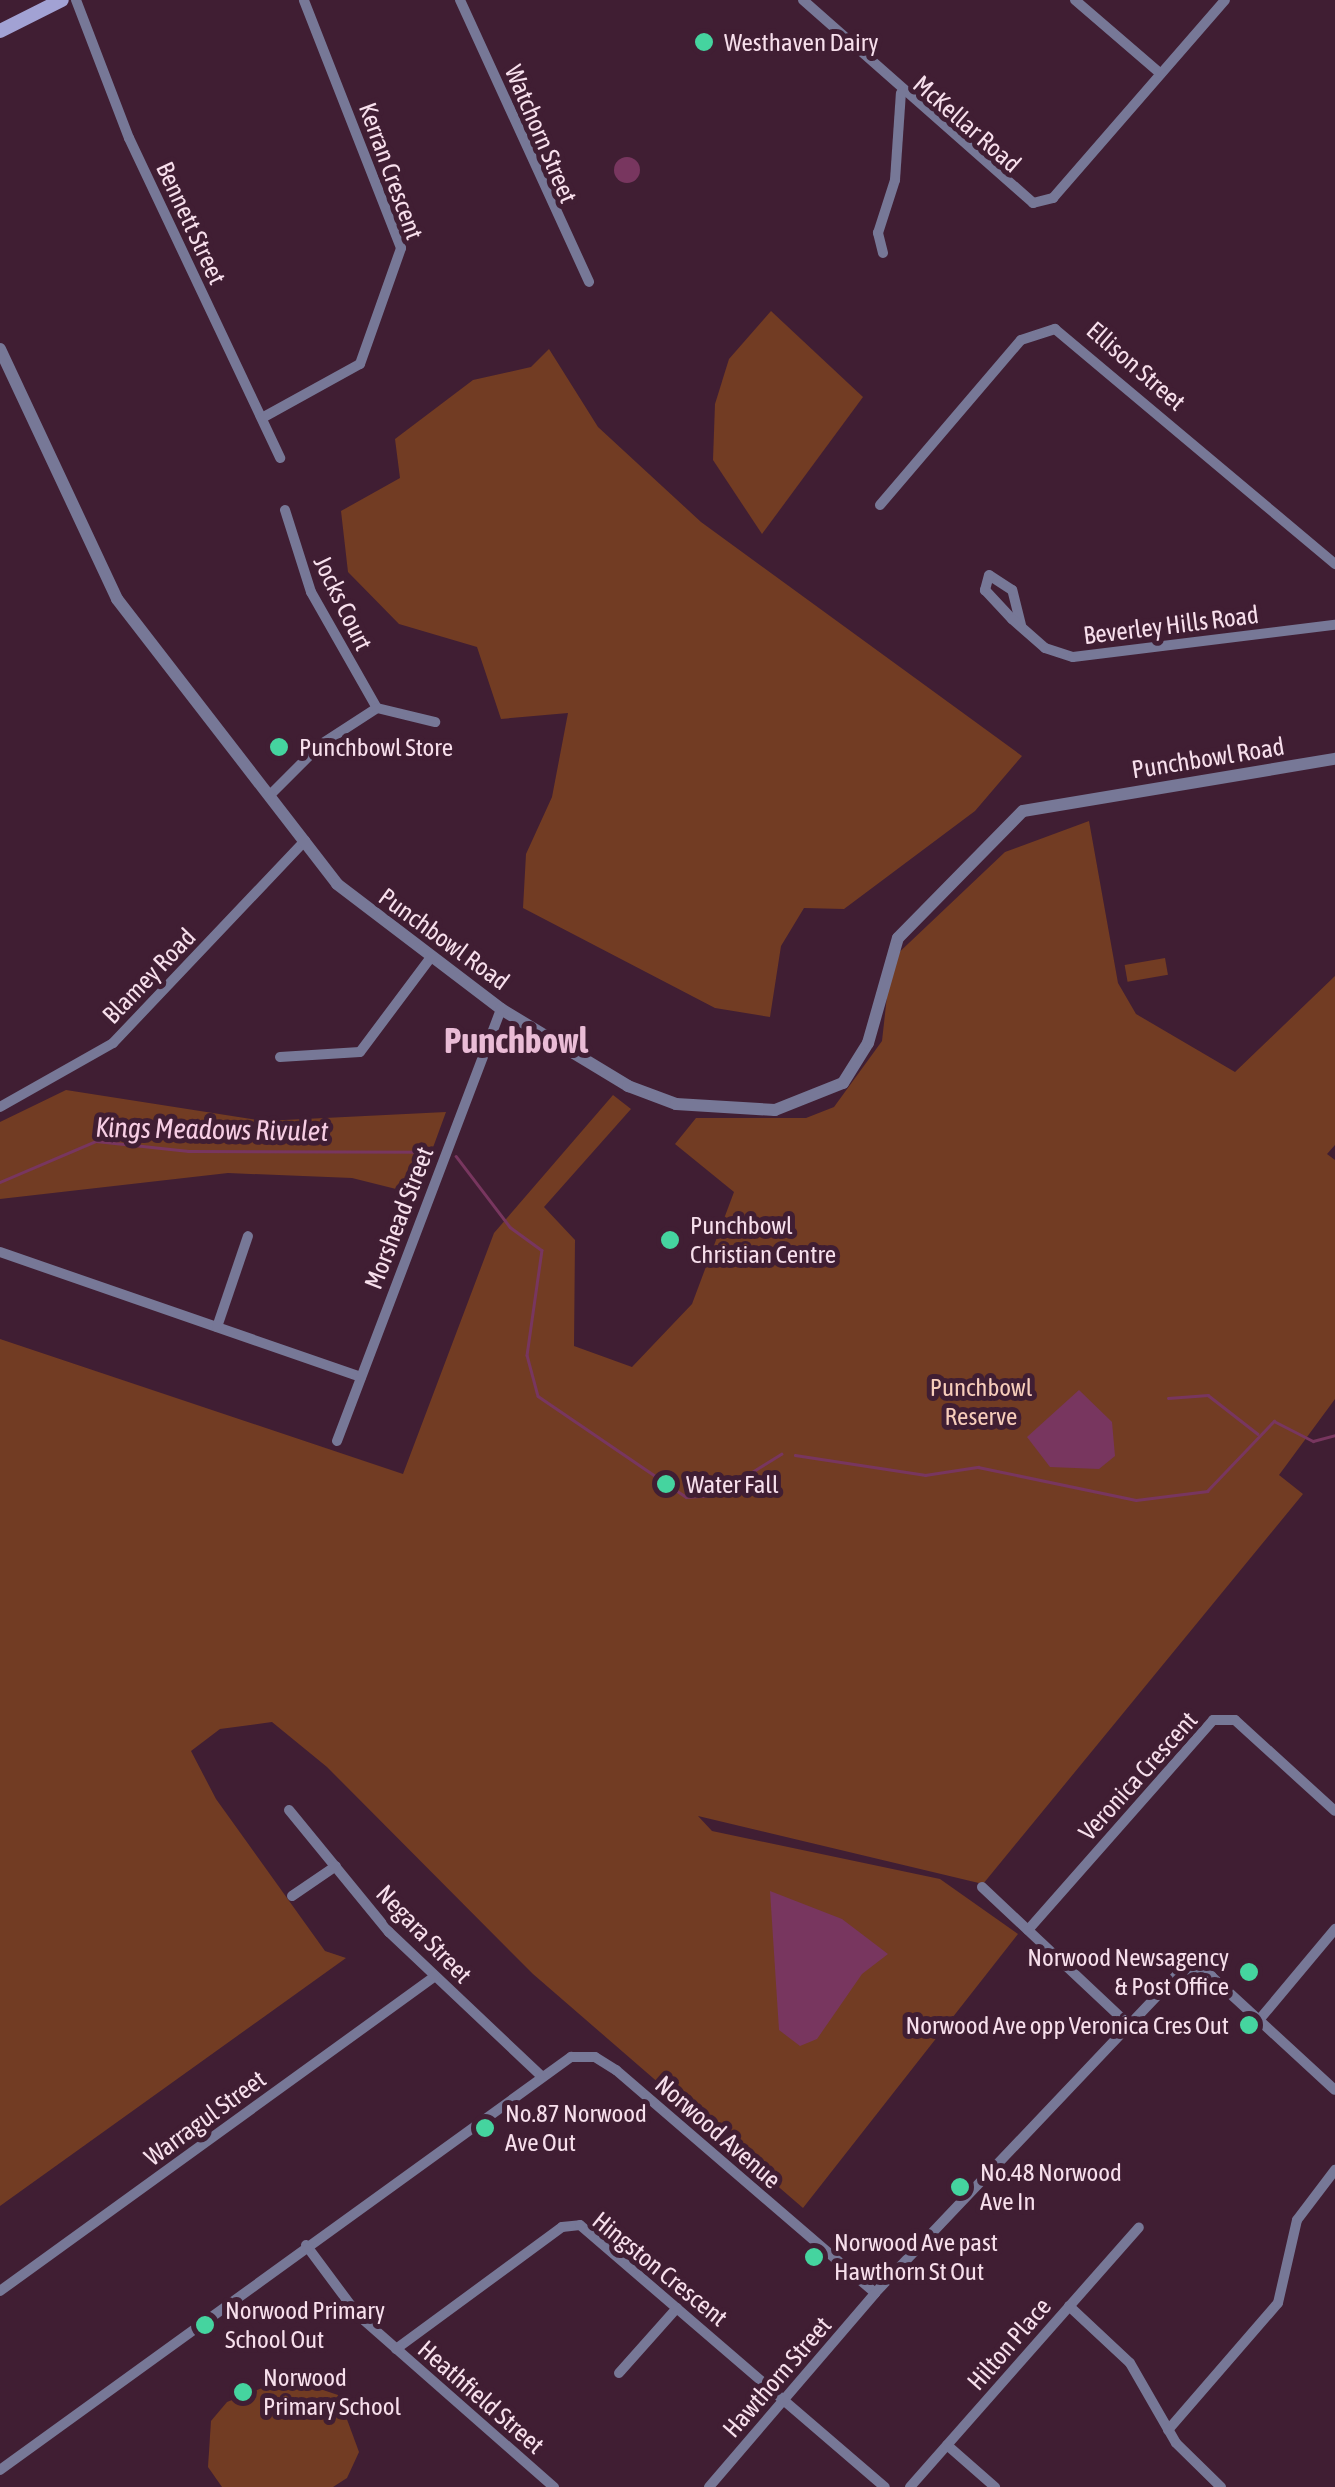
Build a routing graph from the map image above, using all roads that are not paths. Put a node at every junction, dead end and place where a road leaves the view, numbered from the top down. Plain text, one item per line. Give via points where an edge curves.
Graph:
1 (62, 0) edge
2 (76, 0) edge
3 (304, 0) edge
4 (460, 0) edge
5 (803, 0) edge
6 (1075, 0) edge
7 (1225, 0) edge
8 (0, 30) edge
9 (1160, 74) junction
10 (901, 93) junction
11 (883, 253) dead end
12 (590, 282) dead end
13 (0, 349) edge
14 (262, 418) junction
15 (280, 458) dead end
16 (880, 505) dead end
17 (285, 510) dead end
18 (1335, 564) edge
19 (1335, 624) edge
20 (1021, 625) junction
21 (377, 708) junction
22 (436, 722) dead end
23 (1335, 760) edge
24 (271, 794) junction
25 (305, 841) junction
26 (428, 960) junction
27 (501, 1009) junction
28 (280, 1058) dead end
29 (0, 1108) edge
30 (248, 1236) dead end
31 (0, 1252) edge
32 (218, 1327) junction
33 (361, 1377) junction
34 (337, 1441) dead end
35 (289, 1810) dead end
36 (1335, 1811) edge
37 (336, 1866) junction
38 (982, 1887) dead end
39 (292, 1896) dead end
40 (1335, 1928) edge
41 (1028, 1930) junction
42 (434, 1977) junction
43 (1258, 2020) junction
44 (1126, 2022) junction
45 (540, 2075) junction
46 (1335, 2090) edge
47 (1335, 2170) edge
48 (1139, 2228) dead end
49 (306, 2245) junction
50 (0, 2291) edge
51 (875, 2294) junction
52 (1068, 2306) junction
53 (677, 2308) junction
54 (396, 2349) junction
55 (619, 2373) dead end
56 (784, 2400) junction
57 (1168, 2430) junction
58 (947, 2445) junction
59 (0, 2470) edge
60 (554, 2487) edge
61 (709, 2487) edge
62 (885, 2487) edge
63 (910, 2487) edge
64 (996, 2487) edge
65 (1222, 2487) edge

1 - 8 main road
2 - 14 street, Bennett Street via 128,138
3 - 14 street, Kerran Crescent via 400,256 360,364
4 - 12 street, Watchorn Street
5 - 10 street, McKellar Road
6 - 9 street
7 - 9 street, McKellar Road
9 - 10 street, McKellar Road via 1042,203 1022,199
10 - 11 street via 895,180 873,234
13 - 24 street, Punchbowl Road via 117,598
14 - 15 street, Bennett Street
16 - 18 street, Ellison Street via 1021,340 1055,330
17 - 21 street, Jocks Court via 311,592
19 - 20 street, Beverley Hills Road via 1090,658 1045,648
20 - 20 street, Beverley Hills Road via 985,590 989,575 1012,590
21 - 22 street
21 - 24 street via 320,744
23 - 27 street, Punchbowl Road via 1023,811 898,938 863,1056 843,1083 807,1103 742,1112 676,1104 628,1086
24 - 25 street, Punchbowl Road
25 - 26 street, Punchbowl Road via 355,902
25 - 29 street, Blamey Road via 113,1043
26 - 27 street, Punchbowl Road
26 - 28 street via 360,1052
27 - 33 street, Morshead Street
30 - 32 street
31 - 32 street
32 - 33 street
33 - 34 street, Morshead Street
35 - 37 street, Negara Street
36 - 41 street, Veronica Crescent via 1235,1720 1213,1720
37 - 39 street
37 - 42 street, Negara Street
38 - 41 street
40 - 43 street
41 - 44 street
42 - 45 street, Negara Street
42 - 50 street, Warragul Street
43 - 44 street via 1191,1968 1172,1975
43 - 46 street
44 - 51 street
45 - 49 street, Norwood Avenue
45 - 51 street, Norwood Avenue via 571,2058 605,2062
47 - 57 street via 1296,2220 1278,2303
48 - 52 street, Hilton Place
49 - 54 street, Heathfield Street
49 - 59 street, Norwood Avenue
51 - 56 street, Hawthorn Street
52 - 57 street via 1130,2363
52 - 58 street, Hilton Place
53 - 54 street, Hingston Crescent via 587,2229 570,2225
53 - 55 street
53 - 56 street, Hingston Crescent
54 - 60 street, Heathfield Street
56 - 61 street, Hawthorn Street
56 - 62 street, Hingston Crescent
57 - 65 street
58 - 63 street, Hilton Place
58 - 64 street

